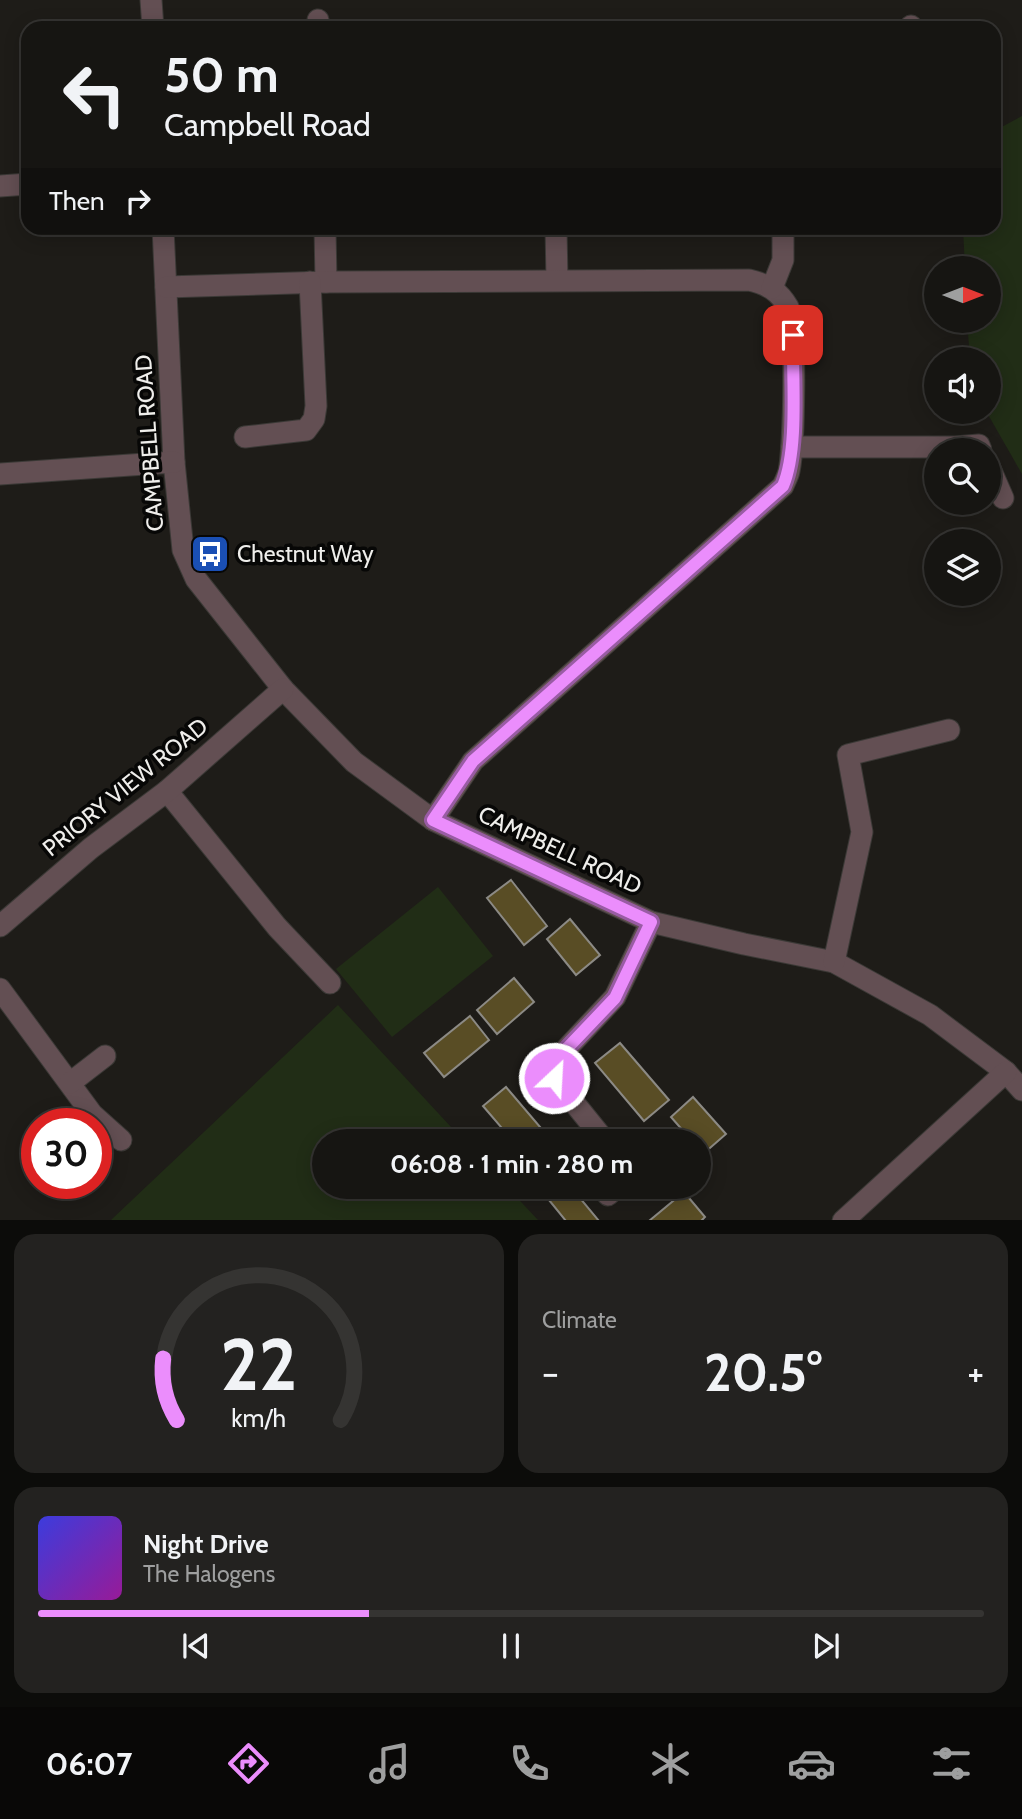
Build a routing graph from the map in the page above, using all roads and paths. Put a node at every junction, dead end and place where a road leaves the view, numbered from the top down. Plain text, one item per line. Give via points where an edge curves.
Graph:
1 (151, 0) edge
2 (152, 21) edge
3 (21, 184) edge
4 (0, 186) edge
5 (163, 235) edge
6 (325, 235) edge
7 (556, 235) edge
8 (783, 235) edge
9 (557, 280) junction
10 (318, 282) junction
11 (166, 287) junction
12 (772, 288) junction
13 (245, 437) dead end
14 (792, 447) junction
15 (924, 447) edge
16 (173, 462) junction
17 (0, 474) edge
18 (1001, 493) edge
19 (1003, 498) dead end
20 (283, 689) junction
21 (949, 730) dead end
22 (167, 791) junction
23 (433, 820) junction
24 (651, 922) junction
25 (0, 926) edge
26 (834, 962) junction
27 (330, 983) dead end
28 (0, 989) edge
29 (105, 1056) dead end
30 (1006, 1072) junction
31 (69, 1083) junction
32 (1022, 1090) edge
33 (595, 1129) edge
34 (121, 1140) dead end
35 (851, 1218) edge

1 - 2 street
3 - 4 street
5 - 11 street, CAMPBELL ROAD
6 - 10 street
7 - 9 street
8 - 12 street via 783,260
9 - 10 street
9 - 12 street via 750,280
10 - 11 street
10 - 13 street via 314,419 306,430
11 - 16 street, CAMPBELL ROAD
12 - 14 street via 789,310 793,335
14 - 15 street
14 - 23 street via 783,486 473,761
16 - 17 street
16 - 20 street, CAMPBELL ROAD via 183,550 196,579
18 - 19 street
20 - 22 street, PRIORY VIEW ROAD
20 - 23 street, CAMPBELL ROAD via 354,762
21 - 26 street via 848,755 862,832
22 - 25 street, PRIORY VIEW ROAD
22 - 27 street via 277,928
23 - 24 street, CAMPBELL ROAD
24 - 26 street, CAMPBELL ROAD
24 - 33 street via 615,998 556,1060 554,1078
26 - 30 street, CAMPBELL ROAD via 930,1015
28 - 31 street
29 - 31 street
30 - 32 street, CAMPBELL ROAD
30 - 35 street
31 - 34 street via 92,1114

